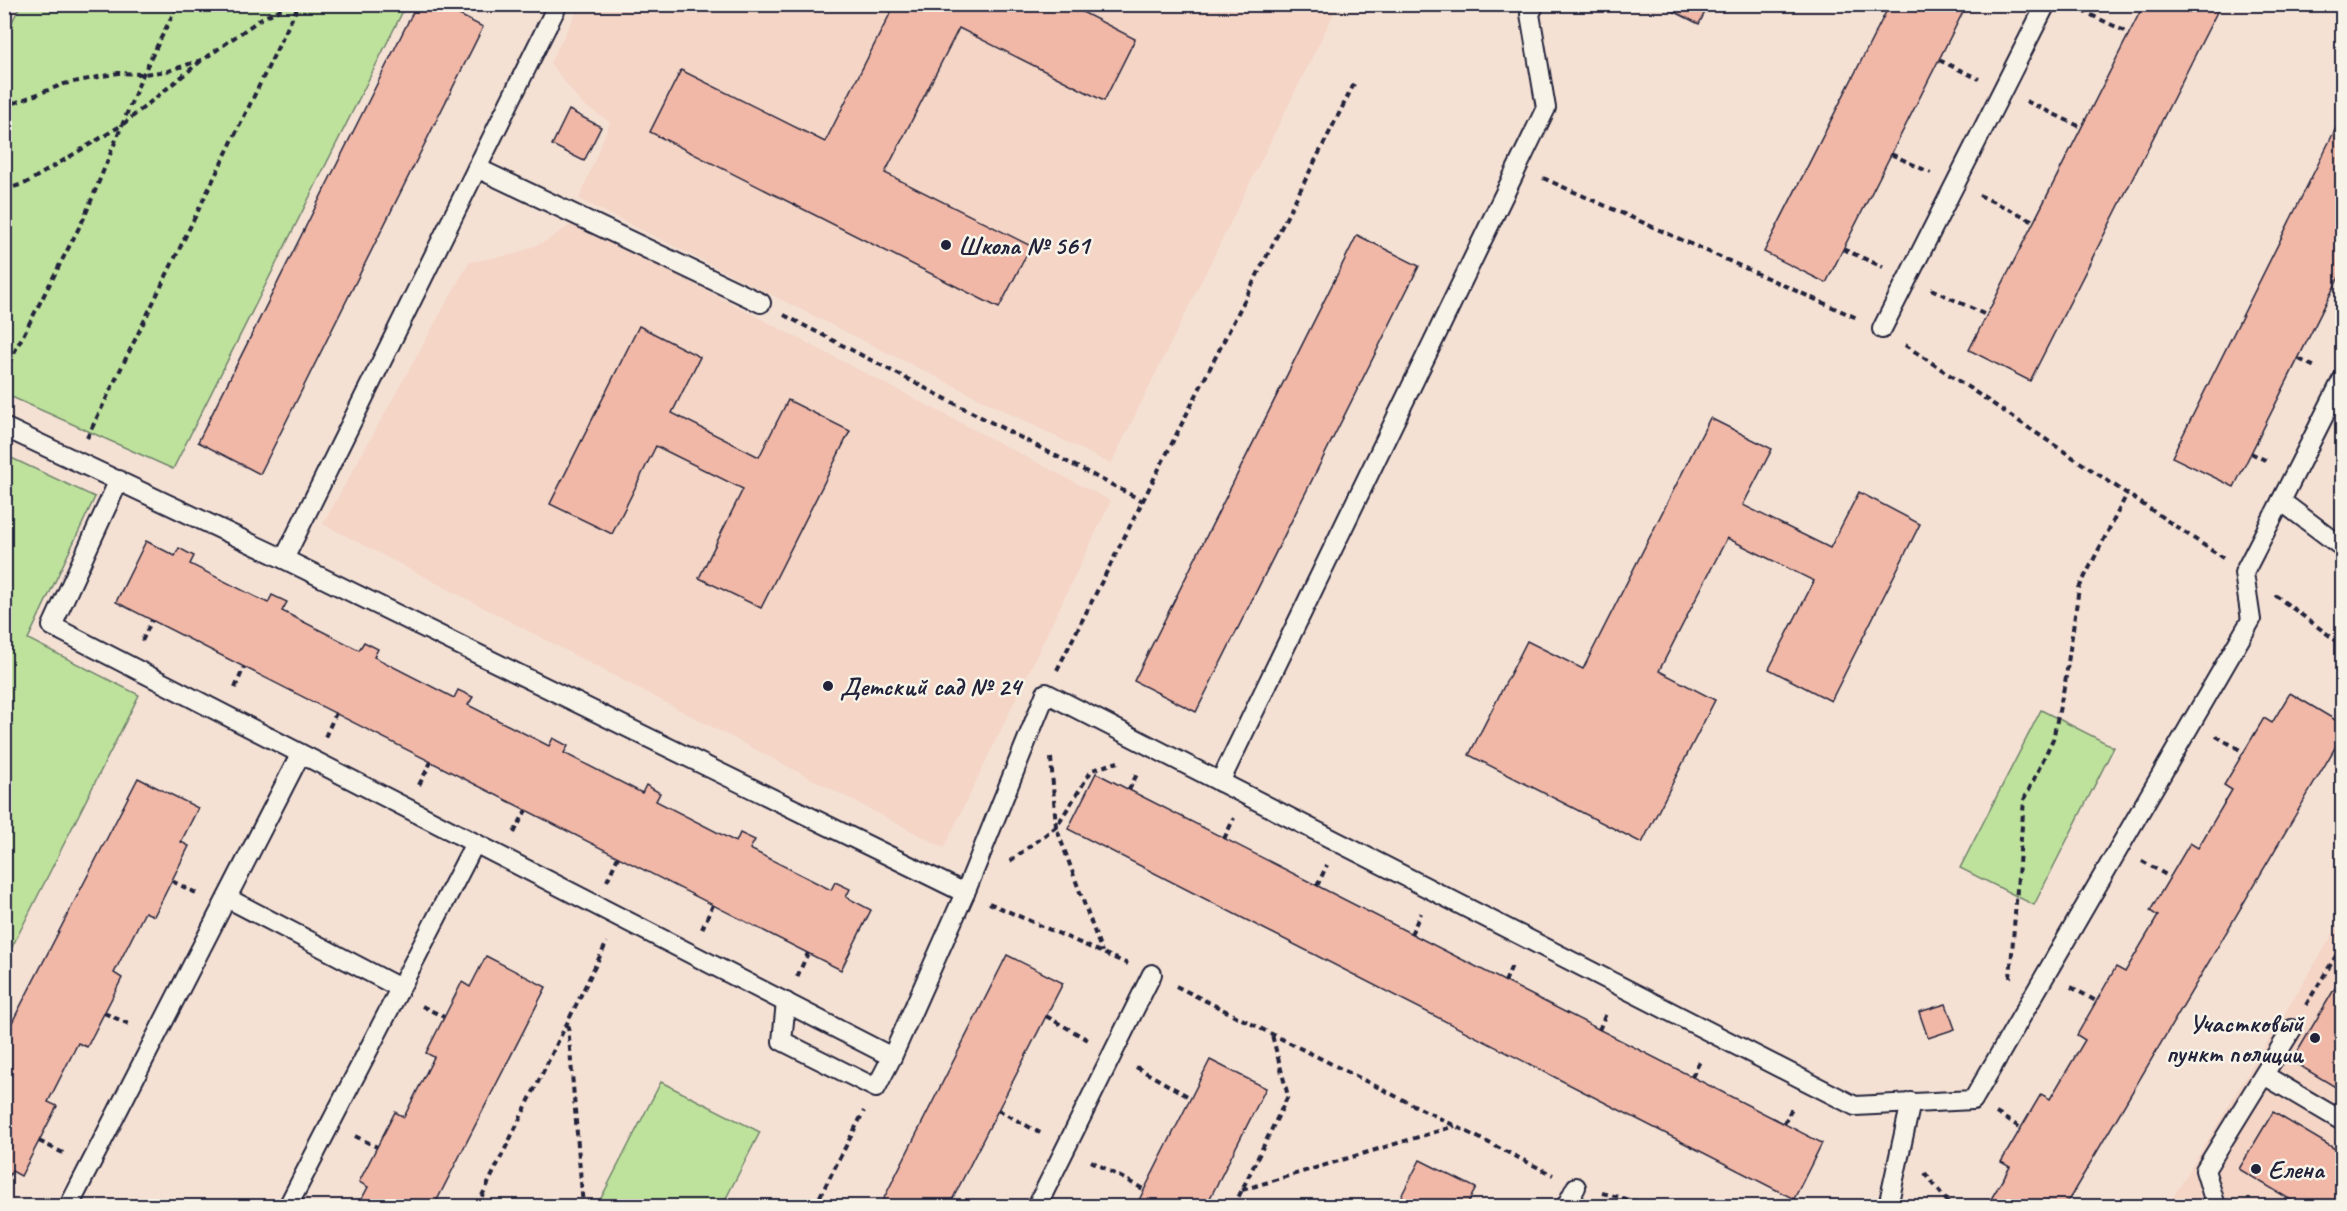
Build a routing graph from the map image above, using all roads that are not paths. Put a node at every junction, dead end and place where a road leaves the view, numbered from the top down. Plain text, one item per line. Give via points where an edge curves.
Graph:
1 (558, 4) edge
2 (1535, 4) edge
3 (2046, 4) edge
4 (477, 168) junction
5 (761, 303) road end
6 (1882, 329) road end
7 (2343, 380) edge
8 (4, 426) edge
9 (119, 480) junction
10 (2281, 501) junction
11 (2343, 547) edge
12 (284, 559) junction
13 (300, 755) junction
14 (1220, 782) junction
15 (475, 843) junction
16 (966, 893) junction
17 (227, 898) junction
18 (1152, 974) road end
19 (400, 988) junction
20 (786, 1002) junction
21 (2292, 1029) road end
22 (892, 1057) junction
23 (2264, 1075) junction
24 (1911, 1102) junction
25 (2343, 1121) edge
26 (1576, 1187) road end
27 (69, 1206) edge
28 (288, 1206) edge
29 (1037, 1206) edge
30 (1566, 1206) edge
31 (1888, 1206) edge
32 (2216, 1206) edge

1 - 4 lane
2 - 14 lane via 1530,14 1546,108
3 - 6 lane
4 - 5 lane
4 - 12 lane
7 - 10 lane
8 - 9 lane
9 - 12 lane
9 - 13 lane via 52,626
10 - 11 lane
10 - 24 lane via 2244,573 2251,620 1973,1100
12 - 16 lane
13 - 15 lane
13 - 17 lane
14 - 16 lane via 1046,693
14 - 24 lane via 1855,1106
15 - 19 lane
15 - 20 lane
16 - 22 lane
17 - 19 lane
17 - 27 lane
18 - 29 lane
19 - 28 lane
20 - 22 lane
20 - 22 lane via 782,1041 876,1088
21 - 23 lane
23 - 25 lane
23 - 32 lane via 2205,1170
24 - 31 lane
26 - 30 lane

